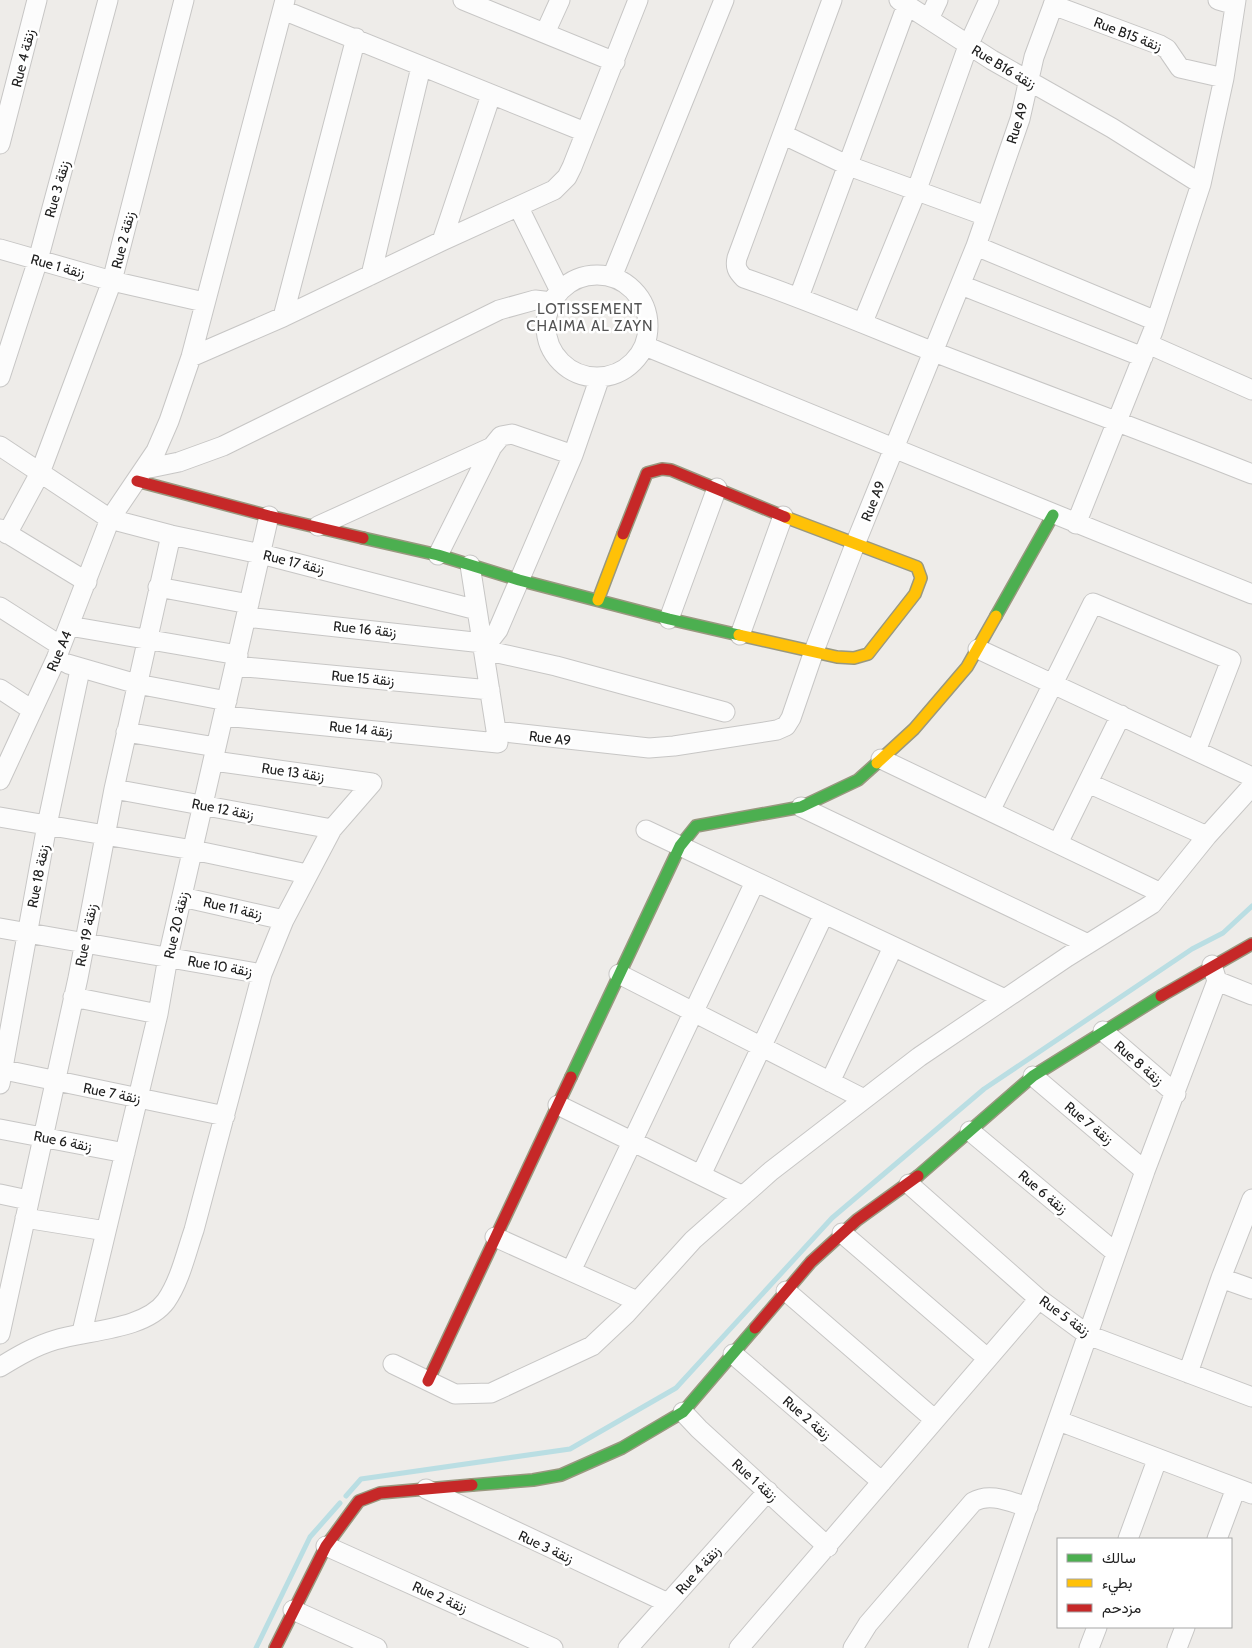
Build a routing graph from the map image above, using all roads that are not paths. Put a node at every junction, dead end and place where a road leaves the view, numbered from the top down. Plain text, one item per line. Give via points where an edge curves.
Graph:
1 (37, 0) edge
2 (108, 0) edge
3 (184, 0) edge
4 (462, 0) edge
5 (560, 0) edge
6 (638, 0) edge
7 (724, 0) edge
8 (832, 0) edge
9 (938, 0) edge
10 (989, 0) edge
11 (1230, 2) edge
12 (903, 3) edge
13 (1054, 3) edge
14 (482, 4) edge
15 (284, 5) edge
16 (928, 19) junction
17 (545, 33) junction
18 (356, 38) junction
19 (968, 46) junction
20 (615, 62) junction
21 (421, 68) junction
22 (1224, 78) junction
23 (1028, 81) junction
24 (491, 95) junction
25 (585, 132) junction
26 (784, 135) junction
27 (0, 144) edge
28 (849, 166) junction
29 (1201, 184) junction
30 (916, 192) junction
31 (520, 208) junction
32 (986, 216) junction
33 (442, 241) junction
34 (976, 246) junction
35 (0, 249) edge
36 (38, 260) junction
37 (371, 275) junction
38 (612, 277) junction
39 (112, 281) junction
40 (961, 285) junction
41 (556, 297) junction
42 (799, 297) junction
43 (204, 302) junction
44 (283, 318) junction
45 (1156, 321) junction
46 (863, 322) junction
47 (645, 346) junction
48 (1145, 351) junction
49 (934, 352) junction
50 (191, 357) junction
51 (0, 377) edge
52 (600, 377) junction
53 (1252, 390) edge
54 (1117, 420) junction
55 (0, 446) edge
56 (492, 447) junction
57 (895, 448) junction
58 (573, 455) junction
59 (40, 473) junction
60 (1252, 474) edge
61 (141, 475) junction
62 (717, 488) junction
63 (1053, 515) junction
64 (269, 516) junction
65 (783, 516) junction
66 (110, 519) junction
67 (1076, 524) junction
68 (318, 526) junction
69 (4, 532) edge
70 (171, 535) junction
71 (856, 542) junction
72 (261, 554) junction
73 (438, 555) junction
74 (470, 565) junction
75 (519, 580) junction
76 (87, 582) junction
77 (158, 587) junction
78 (1252, 594) edge
79 (598, 600) junction
80 (0, 607) edge
81 (248, 610) junction
82 (476, 610) junction
83 (669, 619) junction
84 (69, 626) junction
85 (740, 635) junction
86 (147, 640) junction
87 (484, 646) junction
88 (978, 649) junction
89 (814, 651) junction
90 (58, 652) junction
91 (236, 661) junction
92 (80, 670) junction
93 (137, 684) junction
94 (1053, 684) junction
95 (0, 689) edge
96 (490, 690) junction
97 (225, 708) junction
98 (32, 710) junction
99 (724, 712) dead end
100 (1121, 715) junction
101 (126, 732) junction
102 (497, 737) junction
103 (1196, 750) junction
104 (215, 754) junction
105 (881, 759) junction
106 (1, 774) edge
107 (1252, 777) edge
108 (1088, 783) junction
109 (1252, 786) edge
110 (114, 789) junction
111 (203, 806) junction
112 (801, 807) junction
113 (990, 811) junction
114 (0, 817) edge
115 (47, 824) junction
116 (332, 829) junction
117 (646, 830) dead end
118 (105, 836) junction
119 (1208, 836) junction
120 (1058, 843) junction
121 (680, 846) junction
122 (193, 850) junction
123 (307, 874) junction
124 (755, 882) junction
125 (1162, 893) junction
126 (182, 897) junction
127 (824, 914) junction
128 (284, 920) junction
129 (0, 928) edge
130 (27, 933) junction
131 (85, 941) junction
132 (1088, 944) junction
133 (1252, 944) edge
134 (893, 947) junction
135 (168, 957) junction
136 (1214, 973) junction
137 (262, 974) junction
138 (619, 974) junction
139 (8, 990) edge
140 (1252, 995) edge
141 (74, 997) junction
142 (1004, 999) junction
143 (694, 1012) junction
144 (158, 1014) junction
145 (1103, 1031) junction
146 (4, 1040) edge
147 (762, 1047) junction
148 (1, 1074) edge
149 (1033, 1076) junction
150 (55, 1082) junction
151 (830, 1082) junction
152 (1176, 1094) junction
153 (138, 1098) junction
154 (864, 1099) junction
155 (558, 1105) junction
156 (225, 1116) junction
157 (0, 1129) edge
158 (970, 1131) junction
159 (42, 1137) junction
160 (632, 1141) junction
161 (125, 1153) junction
162 (1146, 1171) junction
163 (701, 1175) junction
164 (909, 1184) junction
165 (0, 1194) edge
166 (743, 1196) junction
167 (1252, 1199) edge
168 (28, 1200) junction
169 (24, 1218) junction
170 (106, 1231) junction
171 (842, 1233) junction
172 (495, 1237) junction
173 (1116, 1253) junction
174 (571, 1271) junction
175 (1220, 1278) junction
176 (1252, 1289) edge
177 (786, 1291) junction
178 (1039, 1299) junction
179 (638, 1301) junction
180 (82, 1332) junction
181 (0, 1334) edge
182 (1088, 1335) junction
183 (733, 1354) junction
184 (987, 1358) junction
185 (393, 1364) dead end
186 (0, 1367) edge
187 (1188, 1373) junction
188 (428, 1381) junction
189 (1252, 1397) edge
190 (683, 1412) junction
191 (934, 1419) junction
192 (1059, 1421) junction
193 (1157, 1460) junction
194 (882, 1482) junction
195 (424, 1489) junction
196 (768, 1491) junction
197 (1244, 1491) edge
198 (1028, 1507) junction
199 (1128, 1538) edge
200 (1218, 1538) edge
201 (326, 1546) junction
202 (828, 1547) junction
203 (668, 1603) junction
204 (293, 1610) junction
205 (1096, 1628) edge
206 (1185, 1628) edge
207 (520, 1641) edge
208 (275, 1648) edge
209 (377, 1648) edge
210 (553, 1648) edge
211 (628, 1648) edge
212 (739, 1648) edge
213 (853, 1648) edge
214 (978, 1648) edge
215 (1089, 1648) edge
216 (1177, 1648) edge

1 - 27 street, Rue 4 زنقة
2 - 36 street, Rue 3 زنقة
3 - 39 street, Rue 2 زنقة
4 - 14 street
5 - 17 street
6 - 20 street
7 - 38 street
8 - 26 street
9 - 16 street
10 - 19 street
11 - 22 street
12 - 16 street, Rue B16 زنقة
12 - 28 street
13 - 22 street, Rue B15 زنقة via 1160,45 1167,49 1180,68
13 - 23 street, Rue A9
14 - 17 street
15 - 18 street
15 - 43 street, Rue A4
16 - 19 street, Rue B16 زنقة
17 - 20 street
18 - 21 street
18 - 44 street
19 - 23 street, Rue B16 زنقة
19 - 30 street
20 - 25 street
21 - 24 street
21 - 37 street
22 - 29 street
23 - 29 street, Rue B16 زنقة via 1112,128
23 - 32 street, Rue A9 via 1020,119
24 - 25 street
24 - 33 street
25 - 31 street via 567,177 554,190
26 - 28 street
26 - 42 street via 736,264 744,278
28 - 30 street
28 - 42 street
29 - 45 street
30 - 32 street
30 - 46 street
31 - 33 street
31 - 41 street
32 - 34 street, Rue A9
33 - 37 street
34 - 40 street, Rue A9
34 - 45 street
35 - 36 street, Rue 1 زنقة
36 - 39 street, Rue 1 زنقة
36 - 51 street, Rue 3 زنقة
37 - 44 street
38 - 41 street via 584,277 571,282
38 - 47 street via 628,284 640,297 647,312 649,329
39 - 43 street, Rue 1 زنقة
39 - 59 street, Rue 2 زنقة
40 - 48 street
40 - 49 street, Rue A9
41 - 52 street via 547,317 551,347 571,370
41 - 61 street via 499,310 223,446
42 - 46 street
43 - 50 street, Rue A4
44 - 50 street
45 - 48 street
46 - 49 street
47 - 52 street via 627,368
47 - 57 street
48 - 53 street
48 - 54 street
49 - 54 street
49 - 57 street, Rue A9
50 - 61 street, Rue A4 via 169,422
52 - 58 street
54 - 60 street
54 - 67 street
55 - 59 street, Rue 17 زنقة
56 - 58 street via 501,436 512,434
56 - 68 street
56 - 73 street
57 - 63 street
57 - 71 street, Rue A9
58 - 75 street
59 - 66 street, Rue 17 زنقة
59 - 69 street, Rue 2 زنقة
61 - 64 street
61 - 66 street, Rue A4
62 - 65 street
62 - 79 street via 672,470 647,473
62 - 83 street
63 - 67 street
63 - 88 street
64 - 68 street
64 - 72 street, Rue 20 زنقة
65 - 71 street
65 - 85 street
66 - 70 street, Rue 17 زنقة
66 - 76 street, Rue A4
67 - 78 street
68 - 73 street
69 - 76 street
70 - 72 street, Rue 17 زنقة
70 - 77 street, Rue 19 زنقة
71 - 89 street, Rue A9
71 - 89 street via 917,567 921,578 919,585 868,654 861,658 846,658
72 - 81 street, Rue 20 زنقة
72 - 82 street, Rue 17 زنقة
73 - 74 street
74 - 75 street
74 - 82 street
75 - 79 street
75 - 87 street via 498,630
76 - 84 street, Rue A4
77 - 81 street, Rue 16 زنقة
77 - 86 street, Rue 19 زنقة
79 - 83 street
80 - 90 street, Rue 14 زنقة
81 - 87 street, Rue 16 زنقة
81 - 91 street, Rue 20 زنقة
82 - 87 street
83 - 85 street
84 - 86 street, Rue 15 زنقة
84 - 90 street, Rue A4
85 - 89 street
86 - 91 street, Rue 15 زنقة
86 - 93 street, Rue 19 زنقة
87 - 96 street
87 - 99 street, Rue 16 زنقة
88 - 94 street
88 - 105 street via 967,667 914,729
89 - 102 street, Rue A9 via 792,718 777,730 649,748
90 - 92 street, Rue 14 زنقة
90 - 98 street, Rue A4
91 - 96 street, Rue 15 زنقة
91 - 97 street, Rue 20 زنقة
92 - 93 street, Rue 14 زنقة
92 - 115 street, Rue 18 زنقة
93 - 97 street, Rue 14 زنقة
93 - 101 street, Rue 19 زنقة
94 - 100 street
94 - 103 street via 1093,603 1230,660
94 - 113 street
95 - 98 street
96 - 102 street
97 - 102 street, Rue 14 زنقة
97 - 104 street, Rue 20 زنقة
98 - 106 street, Rue A4
100 - 103 street
100 - 108 street
101 - 104 street, Rue 13 زنقة
101 - 110 street, Rue 19 زنقة
103 - 107 street
104 - 111 street, Rue 20 زنقة
104 - 116 street, Rue 13 زنقة via 372,782
105 - 112 street via 858,780
105 - 113 street
108 - 119 street
108 - 120 street
109 - 119 street
110 - 111 street, Rue 12 زنقة
110 - 118 street, Rue 19 زنقة
111 - 116 street, Rue 12 زنقة
111 - 122 street, Rue 20 زنقة
112 - 121 street via 696,826
112 - 132 street
113 - 120 street
114 - 115 street
115 - 118 street
115 - 130 street, Rue 18 زنقة
116 - 123 street
117 - 121 street
118 - 122 street
118 - 131 street, Rue 19 زنقة
119 - 125 street
120 - 125 street
121 - 124 street
121 - 138 street
122 - 123 street
122 - 126 street, Rue 20 زنقة
123 - 128 street
124 - 127 street
124 - 143 street
125 - 132 street via 1152,904
126 - 128 street, Rue 11 زنقة
126 - 135 street, Rue 20 زنقة
127 - 134 street
127 - 147 street
128 - 137 street
129 - 130 street, Rue 10 زنقة
130 - 131 street, Rue 10 زنقة
130 - 139 street, Rue 18 زنقة
131 - 135 street, Rue 10 زنقة
131 - 141 street, Rue 19 زنقة
132 - 142 street
133 - 136 street
134 - 142 street
134 - 151 street
135 - 137 street, Rue 10 زنقة
135 - 144 street, Rue 20 زنقة
136 - 140 street
136 - 145 street
136 - 152 street
137 - 156 street
138 - 143 street
138 - 155 street
139 - 146 street, Rue 18 زنقة
141 - 144 street
141 - 150 street, Rue 19 زنقة
142 - 154 street
143 - 147 street
143 - 160 street
144 - 153 street, Rue 20 زنقة
145 - 149 street
145 - 152 street, Rue 8 زنقة
146 - 148 street, Rue 18 زنقة
147 - 151 street
147 - 163 street
148 - 150 street, Rue 7 زنقة
149 - 158 street
149 - 162 street, Rue 7 زنقة
150 - 153 street, Rue 7 زنقة
150 - 159 street, Rue 19 زنقة
151 - 154 street
152 - 162 street
153 - 156 street, Rue 7 زنقة
153 - 161 street, Rue 20 زنقة
154 - 166 street
155 - 160 street
155 - 172 street
156 - 180 street via 194,1230 165,1302 126,1326
157 - 159 street, Rue 6 زنقة
158 - 164 street
158 - 173 street, Rue 6 زنقة
159 - 161 street, Rue 6 زنقة
159 - 168 street, Rue 19 زنقة
160 - 163 street
160 - 174 street
161 - 170 street, Rue 20 زنقة
162 - 173 street
163 - 166 street
164 - 171 street
164 - 178 street, Rue 5 زنقة
165 - 168 street
166 - 179 street via 693,1240
167 - 175 street
168 - 169 street, Rue 19 زنقة
169 - 170 street
169 - 181 street, Rue 19 زنقة
170 - 180 street, Rue 20 زنقة
171 - 177 street
171 - 184 street
172 - 174 street
172 - 188 street
173 - 182 street
174 - 179 street
175 - 176 street
175 - 187 street
177 - 183 street
177 - 191 street
178 - 182 street, Rue 5 زنقة
178 - 184 street
179 - 188 street via 592,1346 491,1393 455,1394
180 - 186 street via 26,1351
182 - 187 street, Rue 5 زنقة
182 - 192 street
183 - 190 street
183 - 194 street, Rue 2 زنقة
184 - 191 street
185 - 188 street
187 - 189 street, Rue 5 زنقة
190 - 195 street via 622,1448 561,1475
190 - 196 street, Rue 1 زنقة
191 - 194 street
192 - 193 street
192 - 198 street
193 - 197 street
193 - 199 street
194 - 202 street
195 - 201 street via 380,1493 359,1501
195 - 203 street, Rue 3 زنقة
196 - 202 street, Rue 1 زنقة
196 - 203 street, Rue 4 زنقة
197 - 200 street
198 - 213 street via 992,1498 973,1502 868,1624
198 - 214 street
201 - 204 street
201 - 207 street, Rue 2 زنقة
202 - 212 street
203 - 211 street, Rue 4 زنقة
204 - 208 street
204 - 209 street
205 - 215 street
206 - 216 street
207 - 210 street, Rue 2 زنقة

